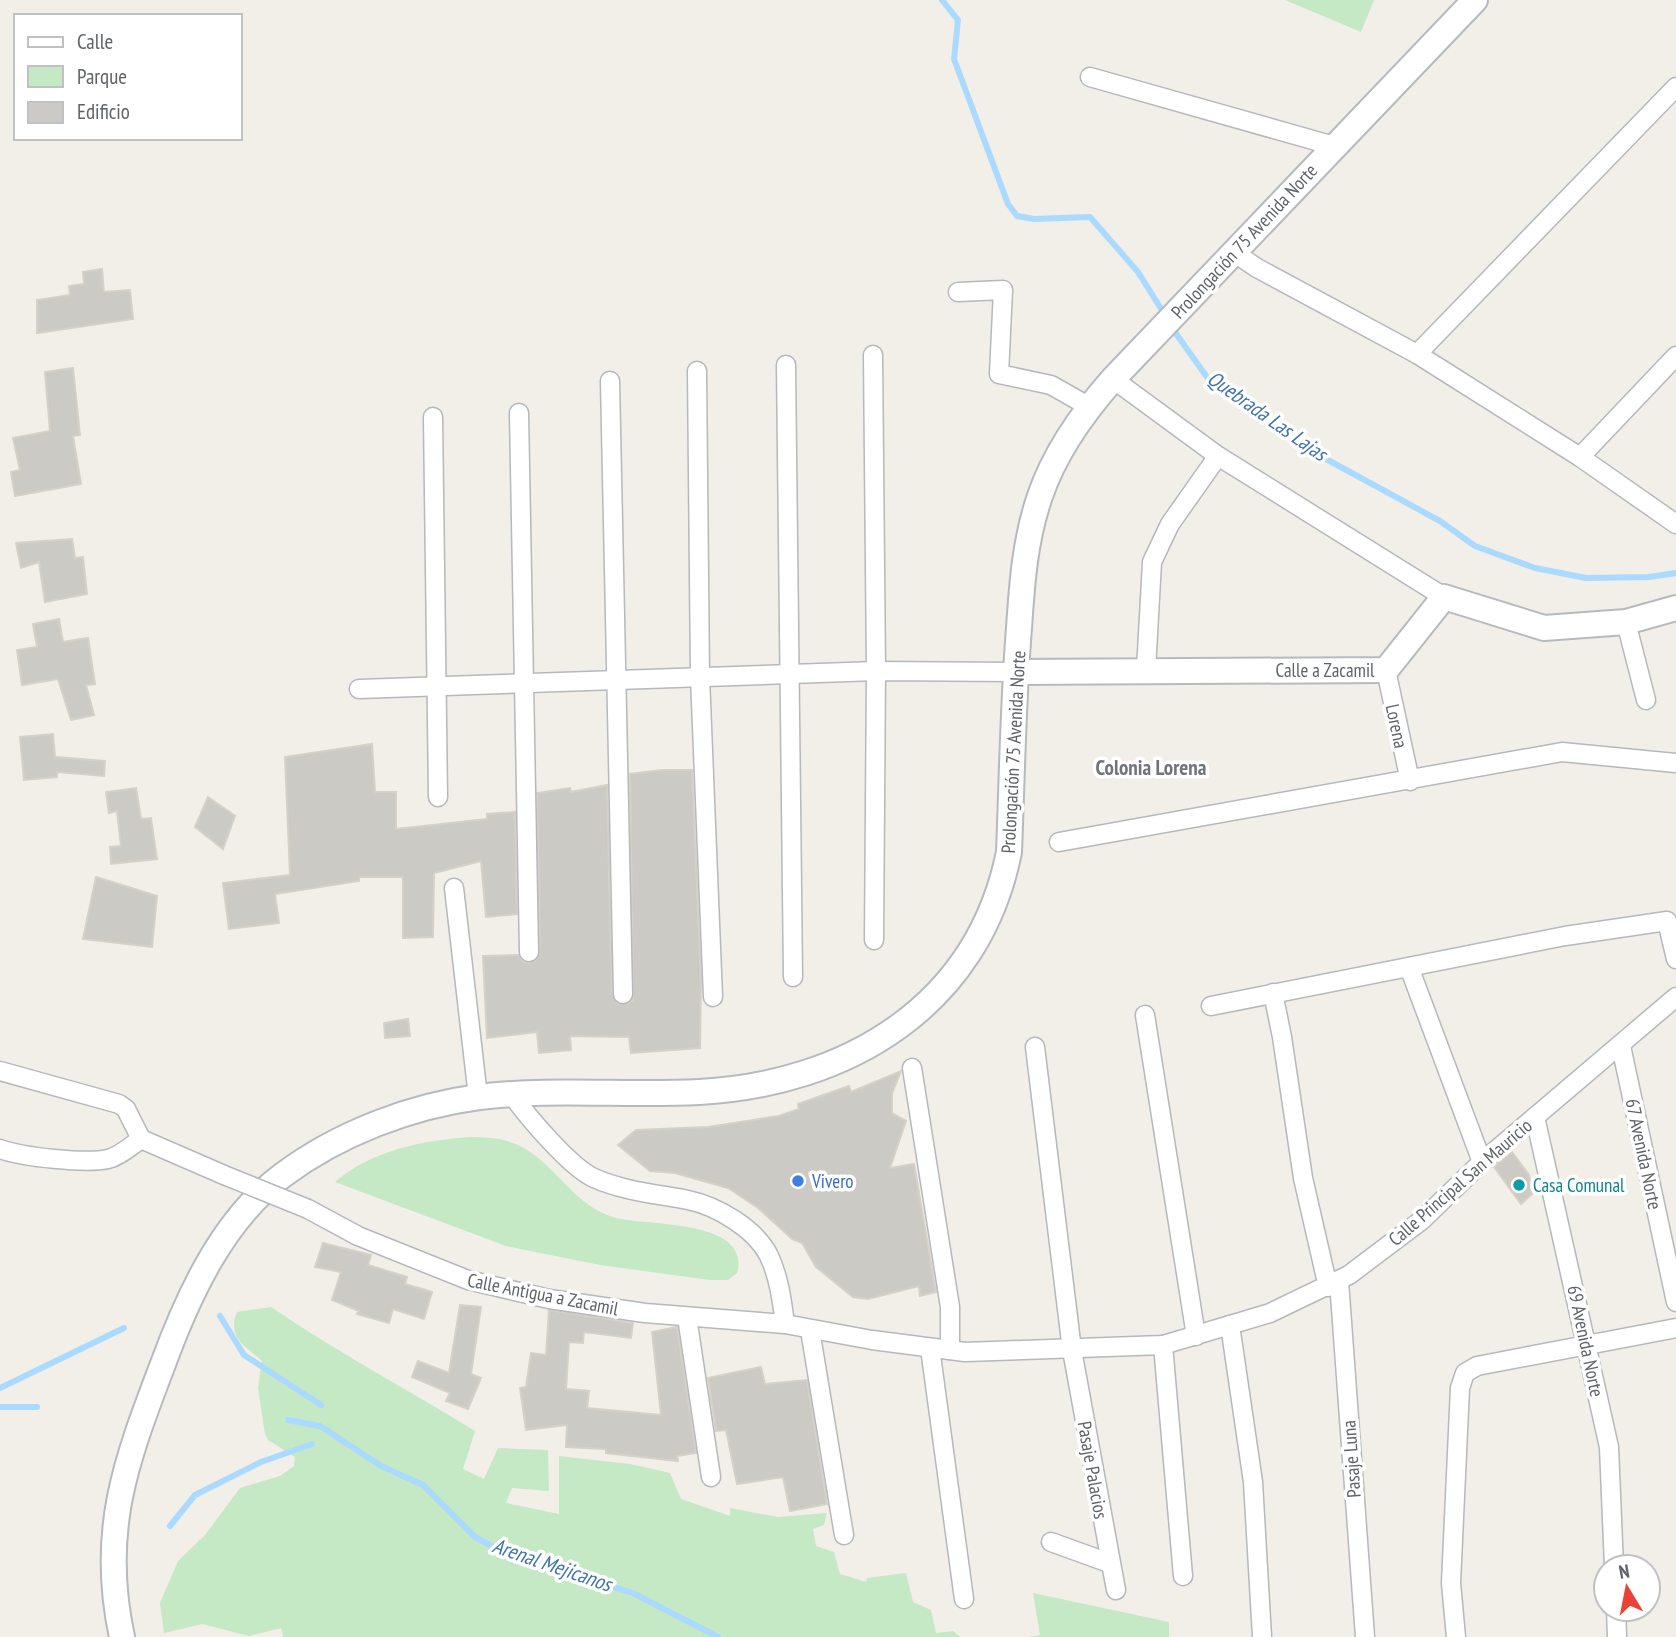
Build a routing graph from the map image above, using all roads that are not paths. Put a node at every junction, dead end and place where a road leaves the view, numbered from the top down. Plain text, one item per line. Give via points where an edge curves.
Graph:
1 (1475, 0) edge
2 (1090, 77) dead end
3 (1676, 87) edge
4 (1334, 146) junction
5 (1232, 251) junction
6 (958, 292) dead end
7 (1417, 354) junction
8 (873, 355) dead end
9 (1676, 356) edge
10 (786, 365) dead end
11 (698, 371) dead end
12 (1113, 379) junction
13 (610, 382) dead end
14 (1088, 406) junction
15 (519, 413) dead end
16 (433, 417) dead end
17 (1218, 456) junction
18 (1580, 457) junction
19 (1676, 524) edge
20 (1444, 597) junction
21 (1676, 608) edge
22 (1626, 622) junction
23 (1146, 670) junction
24 (1386, 670) junction
25 (876, 671) junction
26 (1016, 672) junction
27 (789, 674) junction
28 (700, 677) junction
29 (617, 680) junction
30 (523, 683) junction
31 (436, 686) junction
32 (359, 689) dead end
33 (1646, 700) dead end
34 (1676, 763) edge
35 (1410, 781) junction
36 (438, 797) dead end
37 (1059, 842) dead end
38 (454, 888) dead end
39 (874, 940) dead end
40 (529, 952) dead end
41 (1676, 959) edge
42 (1409, 967) junction
43 (793, 977) dead end
44 (1273, 993) junction
45 (623, 994) dead end
46 (712, 997) dead end
47 (1676, 998) edge
48 (1211, 1006) dead end
49 (1145, 1015) dead end
50 (1621, 1046) junction
51 (1035, 1047) dead end
52 (912, 1068) dead end
53 (0, 1071) edge
54 (512, 1095) junction
55 (478, 1097) junction
56 (1535, 1117) junction
57 (141, 1139) junction
58 (0, 1149) edge
59 (1482, 1162) junction
60 (1333, 1284) junction
61 (1676, 1302) edge
62 (687, 1317) junction
63 (785, 1324) junction
64 (1230, 1325) junction
65 (1676, 1328) edge
66 (810, 1330) junction
67 (1196, 1336) junction
68 (1163, 1345) junction
69 (1588, 1347) junction
70 (930, 1348) junction
71 (950, 1350) junction
72 (1072, 1350) junction
73 (711, 1477) dead end
74 (844, 1535) dead end
75 (1051, 1542) dead end
76 (1613, 1553) edge
77 (1109, 1563) junction
78 (1183, 1576) dead end
79 (1116, 1590) dead end
80 (964, 1599) dead end
81 (122, 1637) edge
82 (1262, 1637) edge
83 (1365, 1637) edge
84 (1456, 1637) edge

1 - 4 main road, Prolongación 75 Avenida Norte
2 - 4 street
3 - 7 street
4 - 5 main road, Prolongación 75 Avenida Norte
5 - 7 street
5 - 12 main road, Prolongación 75 Avenida Norte
6 - 14 street via 1003,290 999,374 1051,385
7 - 18 street
8 - 25 street
9 - 18 street
10 - 27 street
11 - 28 street
12 - 14 main road, Prolongación 75 Avenida Norte
12 - 17 street
13 - 29 street
14 - 26 main road, Prolongación 75 Avenida Norte via 1060,451 1040,496 1025,554
15 - 30 street
16 - 31 street
17 - 20 street
17 - 23 street via 1170,524 1152,562
18 - 19 street
20 - 22 main road via 1544,628
20 - 24 main road, Calle a Zacamil
21 - 22 main road
22 - 33 street
23 - 24 main road, Calle a Zacamil
23 - 26 main road, Calle a Zacamil
24 - 35 street, Lorena
25 - 26 street
25 - 27 street
25 - 39 street
26 - 54 main road, Prolongación 75 Avenida Norte via 1010,852 1004,879 967,959 903,1026 859,1053 820,1069 764,1083 700,1092
27 - 28 street
27 - 43 street
28 - 29 street
28 - 46 street
29 - 30 street
29 - 45 street
30 - 31 street
30 - 40 street
31 - 32 street
31 - 36 street
34 - 35 street via 1562,752
35 - 37 street
38 - 55 street
41 - 42 street via 1667,921
42 - 44 street
42 - 59 street
44 - 48 street
44 - 60 street, Pasaje Luna via 1303,1178
47 - 50 street, Calle Principal San Mauricio
49 - 67 street
50 - 56 street, Calle Principal San Mauricio
50 - 61 street, 67 Avenida Norte
51 - 72 street, Pasaje Palacios
52 - 71 street via 950,1307
53 - 57 street via 119,1104
54 - 55 main road, Prolongación 75 Avenida Norte
54 - 63 street via 534,1125 593,1177 711,1205 731,1216 768,1254
55 - 81 main road, Prolongación 75 Avenida Norte via 382,1122 327,1147 280,1177 251,1204 216,1251 165,1358 119,1491 112,1567
56 - 59 street, Calle Principal San Mauricio
56 - 69 street, 69 Avenida Norte
57 - 58 street via 116,1156 98,1160
57 - 62 street, Calle Antigua a Zacamil, bridge via 468,1280 549,1299
59 - 60 street, Calle Principal San Mauricio via 1422,1220
60 - 64 street, Calle Principal San Mauricio via 1270,1314
60 - 83 street, Pasaje Luna
62 - 63 street, Calle Antigua a Zacamil
62 - 73 street
63 - 66 street, Calle Antigua a Zacamil
64 - 67 street, Calle Principal San Mauricio
64 - 82 street via 1253,1482
65 - 69 street
66 - 70 street, Calle Antigua a Zacamil
66 - 74 street
67 - 68 street, Calle Principal San Mauricio
68 - 72 street, Calle Principal San Mauricio
68 - 78 street
69 - 76 street, 69 Avenida Norte via 1609,1447
69 - 84 street via 1477,1366 1465,1373 1460,1388 1451,1583
70 - 71 street, Calle Principal San Mauricio
70 - 80 street
71 - 72 street, Calle Principal San Mauricio
72 - 77 street, Pasaje Palacios
75 - 77 street
77 - 79 street, Pasaje Palacios

